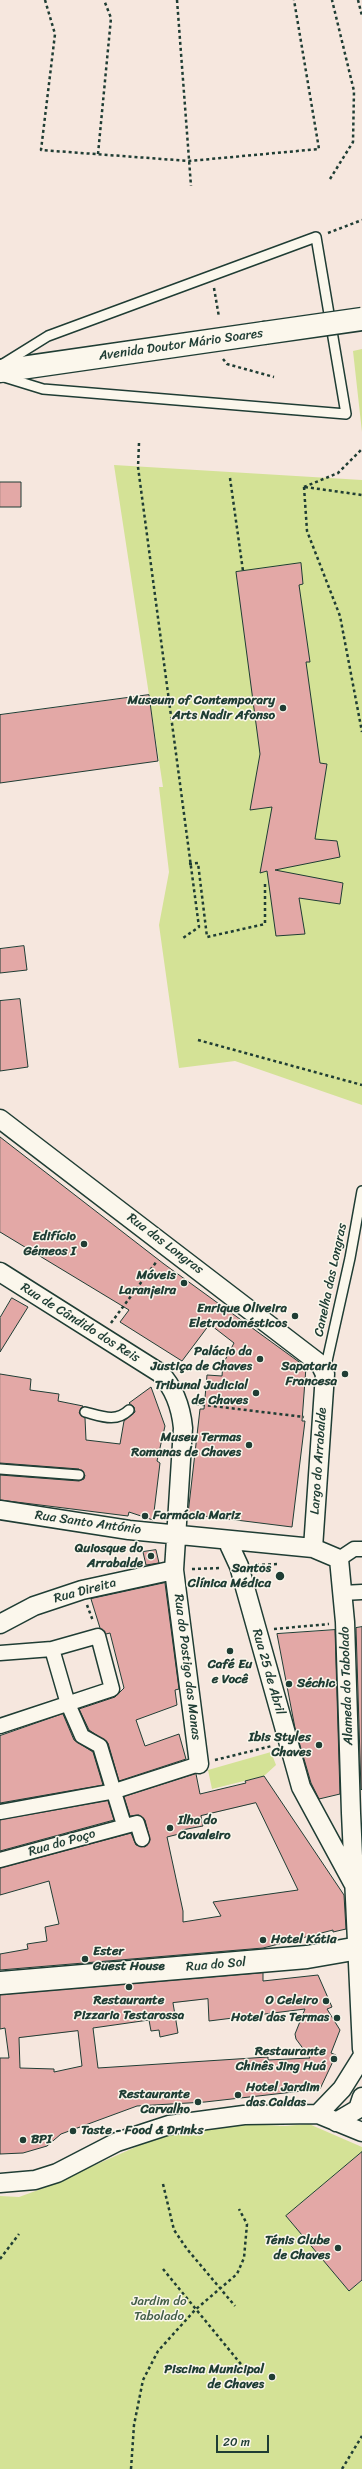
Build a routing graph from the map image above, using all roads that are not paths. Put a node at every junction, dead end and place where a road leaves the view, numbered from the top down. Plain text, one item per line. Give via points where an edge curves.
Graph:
1 (362, 319) edge
2 (0, 366) edge
3 (0, 371) edge
4 (0, 376) edge
5 (0, 1119) edge
6 (362, 1191) edge
7 (0, 1272) edge
8 (325, 1374) junction
9 (130, 1410) dead end
10 (85, 1412) dead end
11 (0, 1469) edge
12 (77, 1473) dead end
13 (0, 1510) edge
14 (176, 1534) junction
15 (227, 1540) junction
16 (313, 1548) junction
17 (362, 1548) edge
18 (362, 1558) edge
19 (339, 1560) junction
20 (174, 1570) junction
21 (342, 1592) junction
22 (362, 1592) edge
23 (0, 1624) edge
24 (52, 1649) junction
25 (0, 1653) edge
26 (68, 1704) junction
27 (0, 1726) edge
28 (199, 1764) joint
29 (115, 1791) junction
30 (0, 1812) edge
31 (351, 1813) junction
32 (321, 1824) junction
33 (124, 1826) junction
34 (142, 1839) dead end
35 (0, 1860) edge
36 (355, 1888) junction
37 (360, 1948) edge
38 (0, 1983) edge
39 (362, 2049) edge
40 (362, 2057) edge
41 (362, 2097) edge
42 (318, 2114) junction
43 (336, 2122) junction
44 (362, 2132) edge
45 (0, 2183) edge

1 - 3 main road, Avenida Doutor Mário Soares, bridge
2 - 4 lane via 48,336 316,237 346,414 44,389
5 - 8 street, Rua das Longras via 313,1357
6 - 8 lane, Canelha das Longras
7 - 14 street, Rua de Cândido dos Reis via 102,1336 161,1380 178,1402 183,1428
8 - 16 street, Largo do Arrabalde
9 - 10 lane via 119,1417 110,1418
11 - 12 lane
13 - 14 street, Rua Santo António via 129,1530
14 - 15 street
14 - 20 street
15 - 16 street
15 - 32 street, Rua 25 de Abril via 239,1566 301,1787
16 - 19 street
17 - 19 street via 354,1549
18 - 19 street
19 - 21 street, Alameda do Tabolado
20 - 23 street, Rua Direita via 82,1590 34,1606
20 - 28 street, Rua do Postigo das Manas
21 - 22 street
21 - 31 street, Alameda do Tabolado
24 - 25 street
24 - 26 street
24 - 26 street via 98,1636 112,1689
26 - 27 street
26 - 29 street via 82,1736 100,1746
28 - 29 street
29 - 30 street
29 - 33 street
31 - 32 street via 336,1827
31 - 36 street, Alameda do Tabolado
32 - 36 street, Rua 25 de Abril
33 - 34 street via 137,1823
33 - 35 street, Rua do Poço
36 - 37 street, Alameda do Tabolado
37 - 38 main road, Rua do Sol via 307,1957
37 - 39 street, Alameda do Tabolado
40 - 42 street via 342,2089
41 - 43 street via 358,2109
42 - 43 street
42 - 45 street via 244,2115 169,2125 117,2142 57,2173 34,2180
43 - 44 street

